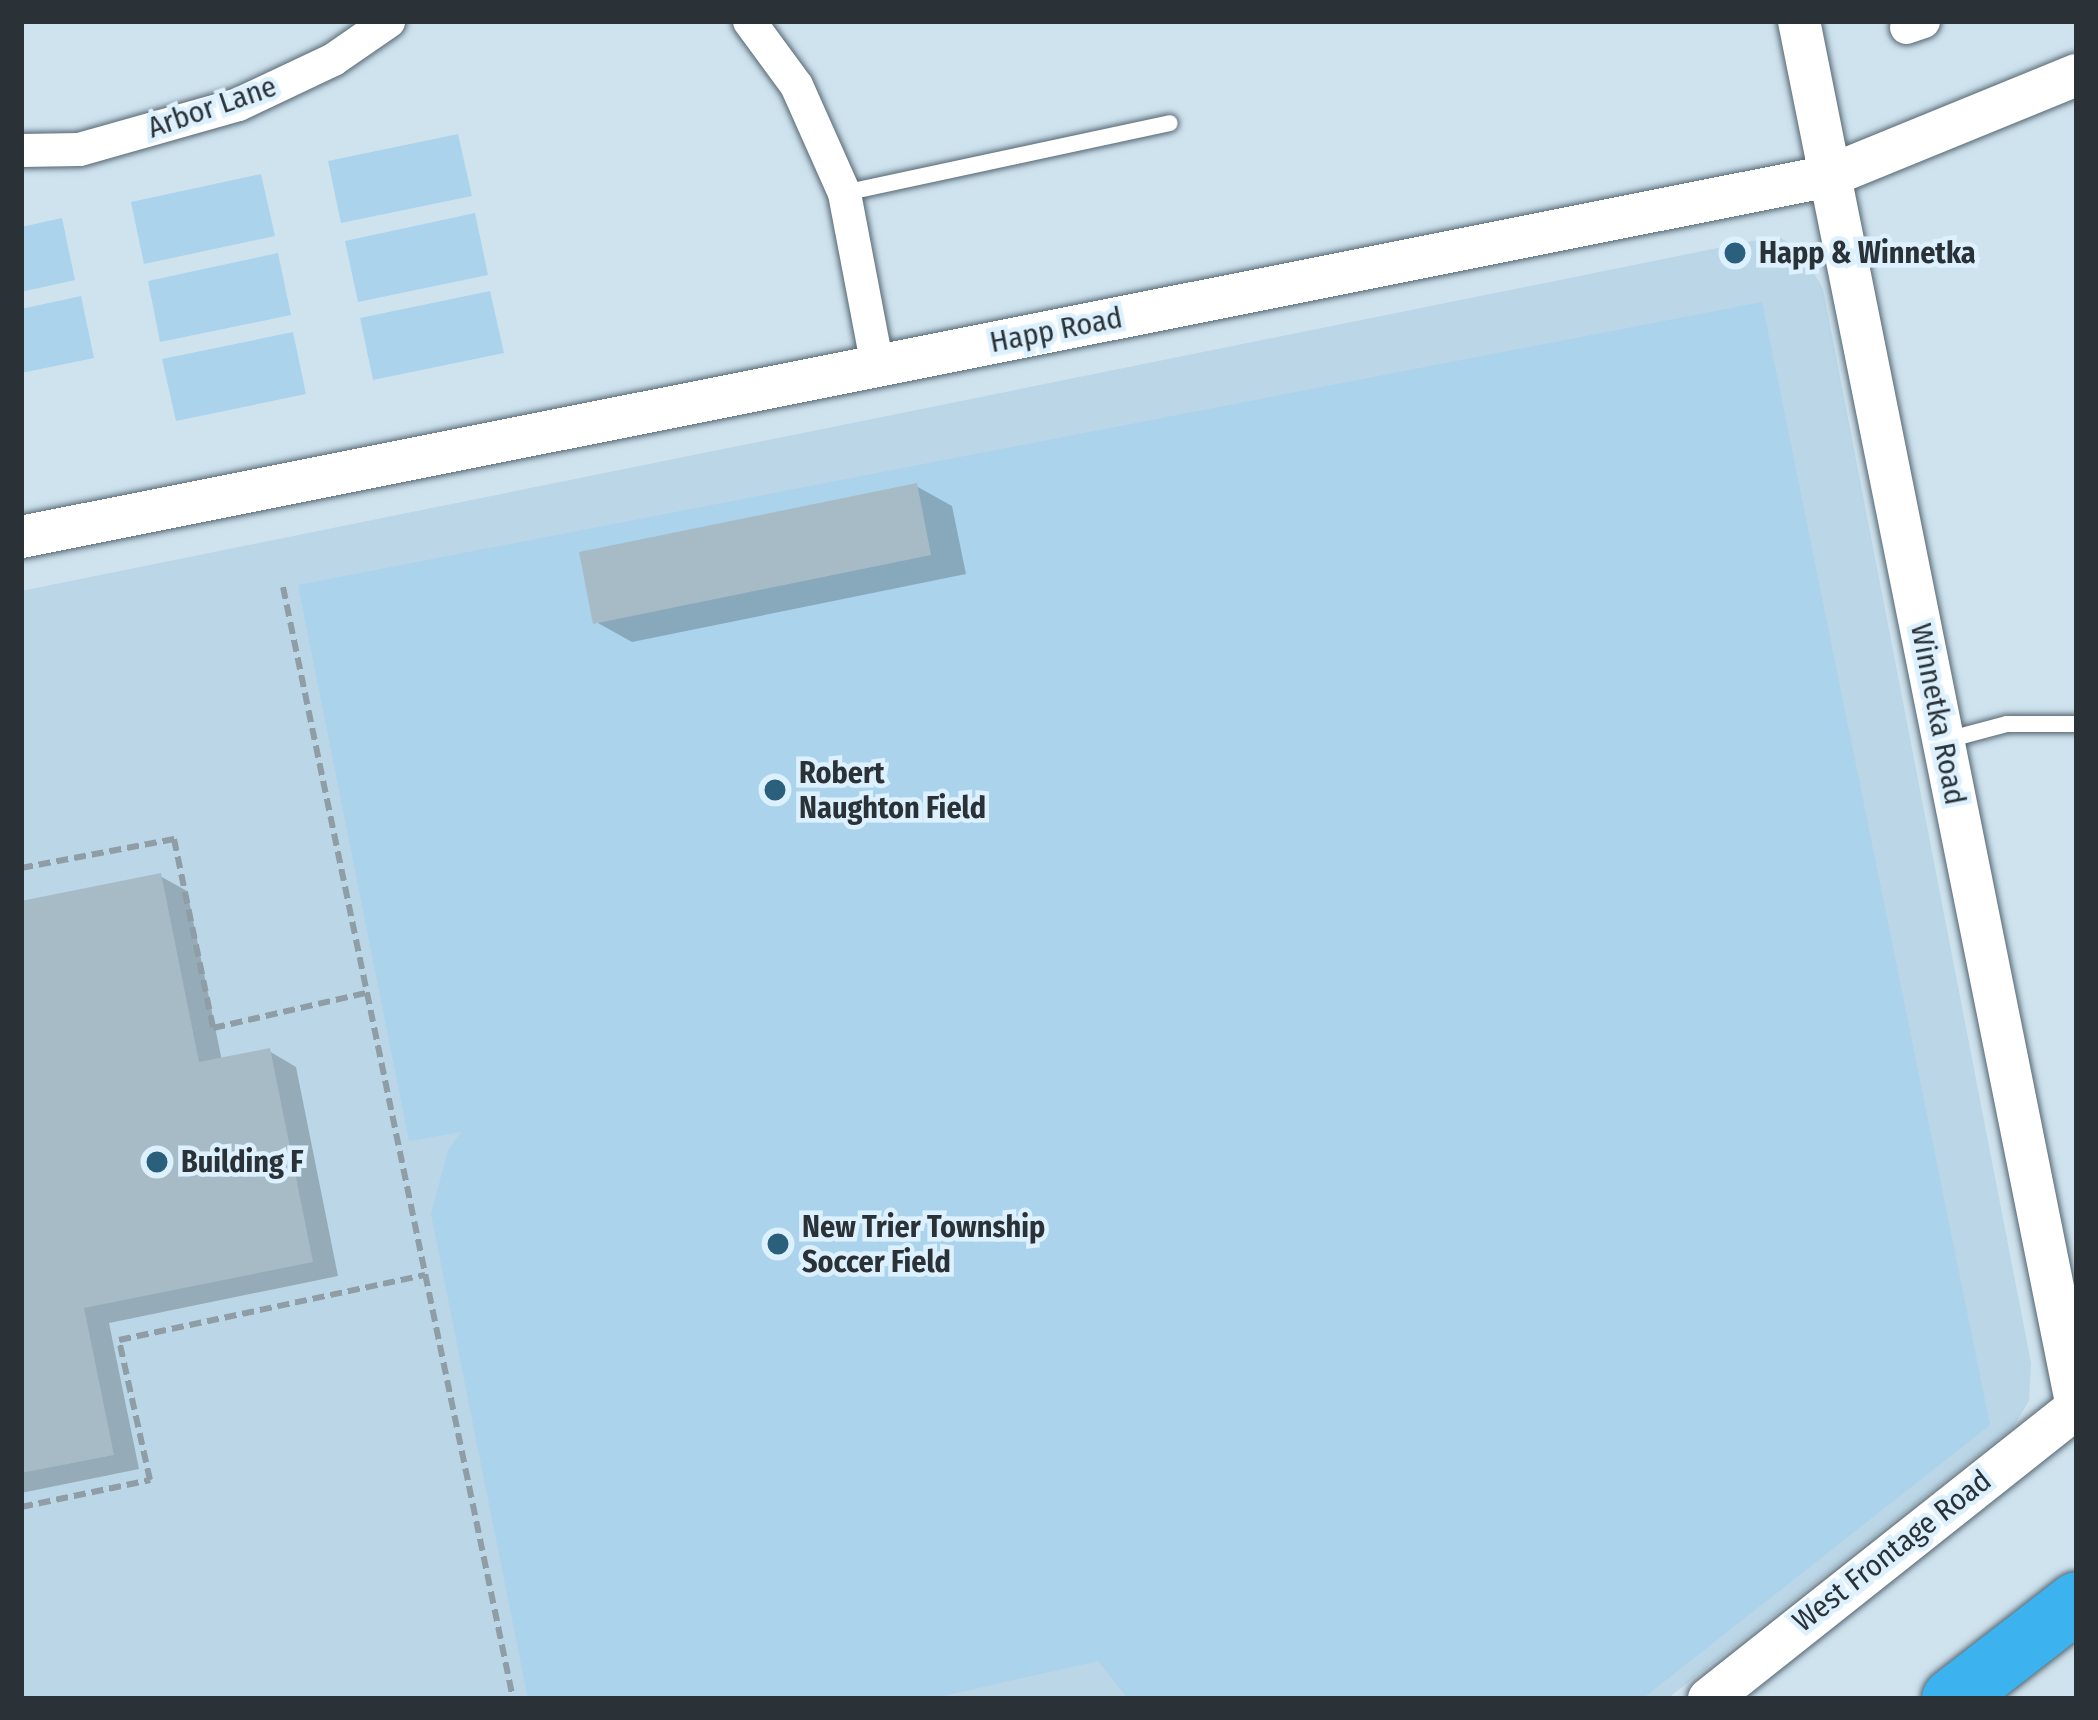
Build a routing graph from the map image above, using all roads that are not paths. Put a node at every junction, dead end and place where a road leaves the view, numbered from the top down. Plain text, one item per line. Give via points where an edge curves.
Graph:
1 (388, 21) edge
2 (748, 21) edge
3 (1799, 21) edge
4 (2077, 75) edge
5 (1170, 124) dead end
6 (21, 150) edge
7 (1829, 176) junction
8 (844, 193) junction
9 (878, 366) junction
10 (21, 537) edge
11 (2077, 724) edge
12 (1943, 741) junction
13 (2077, 1407) edge
14 (2077, 1602) edge
15 (1709, 1699) edge
16 (1952, 1699) edge

1 - 6 street, Arbor Lane via 333,59 238,104 79,149
2 - 8 street via 796,85
3 - 7 street, Winnetka Road
4 - 7 street, Happ Road
5 - 8 lane
7 - 9 street, Happ Road
7 - 12 street, Winnetka Road
8 - 9 street
9 - 10 street, Happ Road
11 - 12 lane via 2007,724
12 - 13 street, Winnetka Road
13 - 15 street, West Frontage Road
14 - 16 highway

